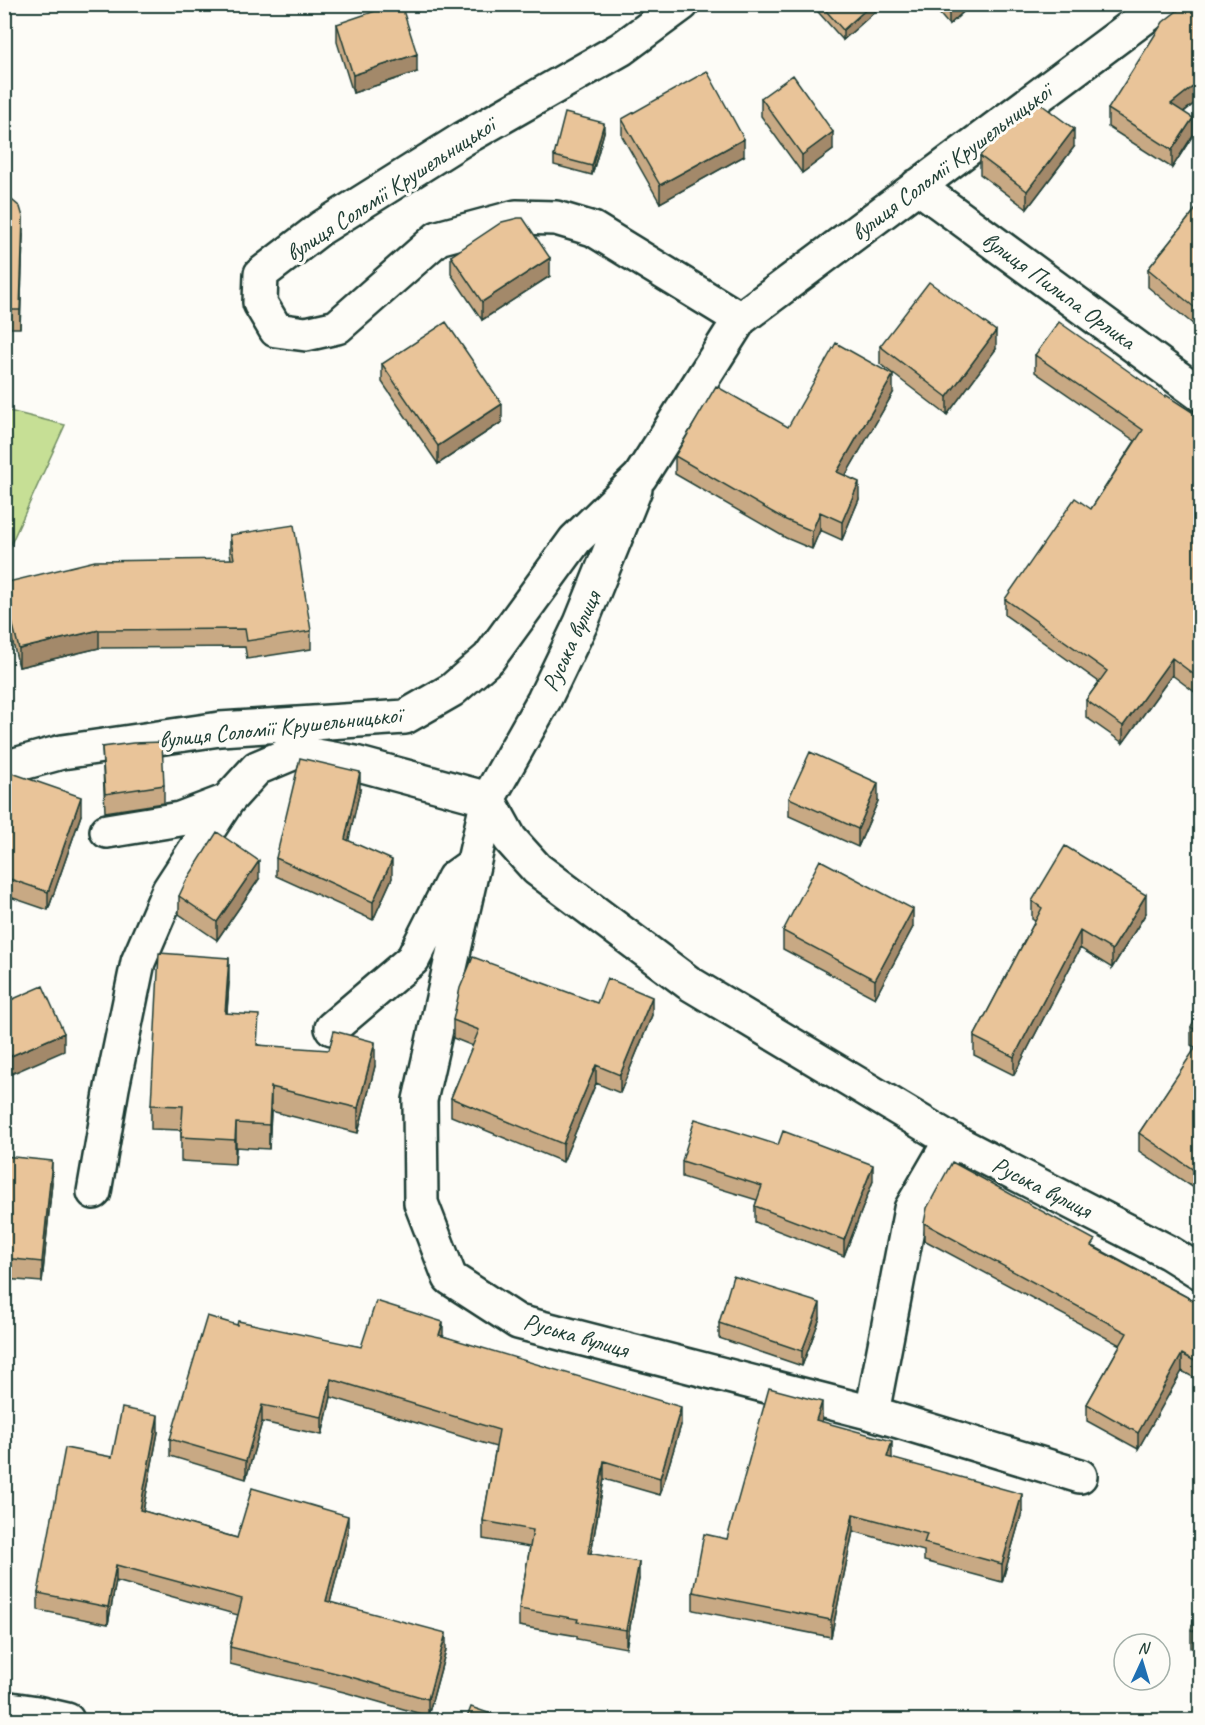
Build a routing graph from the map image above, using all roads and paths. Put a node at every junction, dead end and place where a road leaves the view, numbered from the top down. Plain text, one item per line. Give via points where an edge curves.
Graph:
1 (682, 4) edge
2 (1162, 4) edge
3 (917, 186) junction
4 (740, 319) junction
5 (1200, 394) edge
6 (640, 477) junction
7 (4, 768) edge
8 (488, 799) junction
9 (227, 801) junction
10 (107, 831) dead end
11 (474, 863) junction
12 (332, 1028) dead end
13 (951, 1140) junction
14 (94, 1192) dead end
15 (1200, 1272) edge
16 (872, 1413) junction
17 (1080, 1476) dead end
18 (4, 1708) edge
19 (68, 1720) edge

1 - 4 street, вулиця Соломії Крушельницької via 621,49 463,139 321,228 261,274 260,303 276,330 306,334 337,327 438,238 516,218 556,218 593,229
2 - 3 street, вулиця Соломії Крушельницької
3 - 4 street, вулиця Соломії Крушельницької
3 - 5 street, вулиця Пилипа Орлика
4 - 6 street, вулиця Соломії Крушельницької
6 - 7 street, вулиця Соломії Крушельницької via 575,540 489,658 452,690 405,717 220,729 62,752
6 - 8 street, Руська вулиця via 582,623
8 - 9 street via 355,763 295,752 257,768
8 - 11 street, Руська вулиця
8 - 13 street, Руська вулиця via 510,839 537,869 689,983
9 - 10 street via 180,819
9 - 14 street via 169,890 138,962
11 - 12 street via 454,878 413,959
11 - 16 street, Руська вулиця via 420,1100 421,1203 450,1278 518,1322
13 - 15 street, Руська вулиця
13 - 16 street via 911,1209
16 - 17 street, Руська вулиця
18 - 19 street

